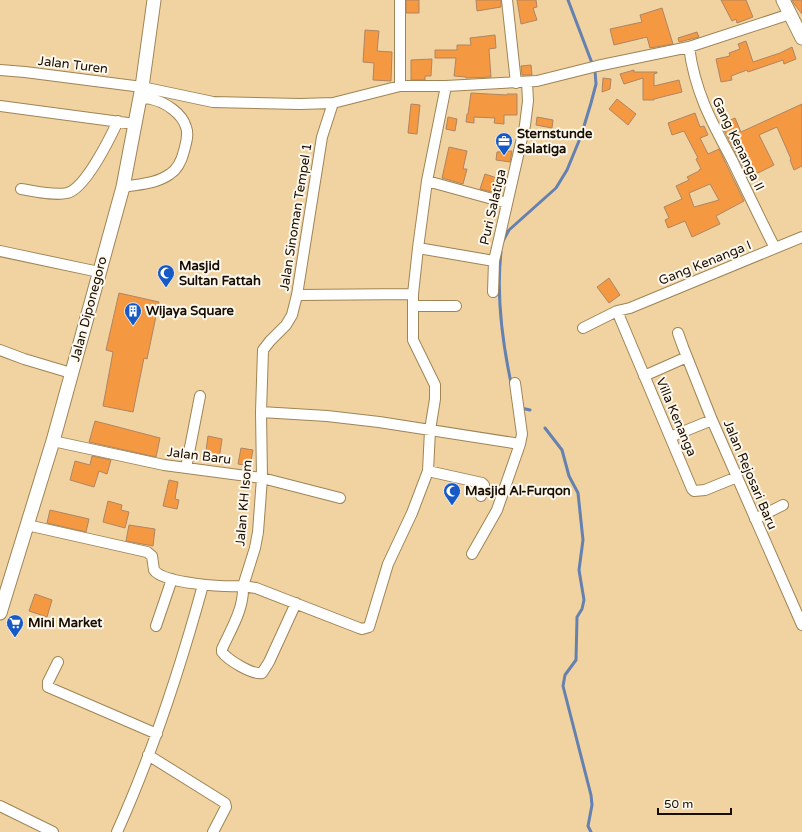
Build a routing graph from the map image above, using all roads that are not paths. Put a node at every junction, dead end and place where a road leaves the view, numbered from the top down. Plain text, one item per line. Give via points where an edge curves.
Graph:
1 (154, 0) edge
2 (400, 0) edge
3 (508, 0) edge
4 (784, 0) edge
5 (790, 14) junction
6 (802, 38) edge
7 (690, 47) junction
8 (0, 70) edge
9 (516, 82) junction
10 (527, 82) junction
11 (400, 86) junction
12 (446, 86) junction
13 (140, 93) junction
14 (333, 102) junction
15 (0, 106) edge
16 (118, 121) junction
17 (135, 124) junction
18 (427, 181) junction
19 (123, 187) junction
20 (20, 189) dead end
21 (507, 203) junction
22 (802, 237) edge
23 (418, 248) junction
24 (775, 248) junction
25 (0, 251) edge
26 (494, 261) junction
27 (100, 272) junction
28 (493, 292) dead end
29 (413, 294) junction
30 (297, 295) junction
31 (413, 306) junction
32 (456, 306) dead end
33 (617, 311) junction
34 (583, 328) dead end
35 (279, 333) joint
36 (678, 333) dead end
37 (0, 350) edge
38 (687, 357) junction
39 (71, 373) junction
40 (644, 376) junction
41 (515, 383) dead end
42 (200, 396) dead end
43 (261, 412) junction
44 (712, 420) junction
45 (430, 430) junction
46 (670, 437) junction
47 (53, 440) junction
48 (518, 444) junction
49 (186, 468) junction
50 (428, 471) junction
51 (737, 477) junction
52 (262, 478) junction
53 (481, 496) dead end
54 (340, 498) dead end
55 (783, 504) dead end
56 (755, 519) junction
57 (27, 525) junction
58 (472, 554) dead end
59 (172, 578) junction
60 (203, 585) junction
61 (243, 586) junction
62 (296, 604) junction
63 (0, 613) edge
64 (802, 625) edge
65 (156, 626) dead end
66 (58, 662) dead end
67 (157, 734) junction
68 (148, 755) junction
69 (0, 806) edge
70 (53, 832) edge
71 (117, 832) edge
72 (213, 832) edge

1 - 13 main road, Jalan Diponegoro
2 - 11 street
3 - 9 street
4 - 5 main road
5 - 6 main road
5 - 7 street
7 - 10 street
7 - 24 street, Gang Kenanga II via 700,97
8 - 13 street, Jalan Turen via 25,72
9 - 10 street
9 - 12 street
10 - 21 street, Puri Salatiga via 525,125
11 - 12 street
11 - 14 street
12 - 18 street
13 - 14 street via 213,102
13 - 17 main road, Jalan Diponegoro
13 - 19 street via 181,115 187,127 187,138 182,158 170,174 151,183
14 - 30 street, Jalan Sinoman Tempel 1 via 322,137
15 - 16 street
16 - 17 street
16 - 20 street via 104,149 84,179 68,193
17 - 19 main road, Jalan Diponegoro
18 - 21 street
18 - 23 street
19 - 27 main road, Jalan Diponegoro
21 - 26 street, Puri Salatiga
22 - 24 street, Gang Kenanga I
23 - 26 street, Puri Salatiga
23 - 29 street
24 - 33 street, Gang Kenanga I via 630,308
25 - 27 street
26 - 28 street
27 - 39 main road, Jalan Diponegoro
29 - 30 street
29 - 31 street
30 - 35 street, Jalan Sinoman Tempel 1 via 292,315
31 - 32 street
31 - 45 street via 413,340 435,385
33 - 34 street
33 - 40 street, Villa Kenanga
35 - 43 street, Jalan KH Isom via 263,350
36 - 38 street, Jalan Rejosari Baru
37 - 39 street
38 - 40 street
38 - 44 street, Jalan Rejosari Baru
39 - 47 main road, Jalan Diponegoro
40 - 46 street, Villa Kenanga
41 - 48 street via 522,434
42 - 49 street
43 - 45 street via 327,416
43 - 52 street, Jalan KH Isom
44 - 46 street
44 - 51 street, Jalan Rejosari Baru
45 - 48 street
45 - 50 street
46 - 51 street, Villa Kenanga via 694,491 705,490
47 - 49 street, Jalan Baru
47 - 57 main road, Jalan Diponegoro
48 - 58 street via 498,510
49 - 52 street, Jalan Baru
50 - 53 street via 482,483 484,485
50 - 62 street via 388,564 369,627 362,629
51 - 56 street, Jalan Rejosari Baru
52 - 54 street, Jalan Baru
52 - 61 street, Jalan KH Isom via 258,532
55 - 56 street
56 - 64 street, Jalan Rejosari Baru
57 - 59 street via 147,552 152,556 152,566 156,573
57 - 63 main road, Jalan Diponegoro
59 - 60 street
59 - 65 street
60 - 61 street
60 - 67 street
61 - 62 street via 256,588
61 - 62 street, Jalan KH Isom via 244,595 236,621 222,652 229,659 259,674 269,662
66 - 67 street via 47,685 50,688
67 - 68 street
68 - 71 street
68 - 72 street via 225,803 226,807
69 - 70 street

